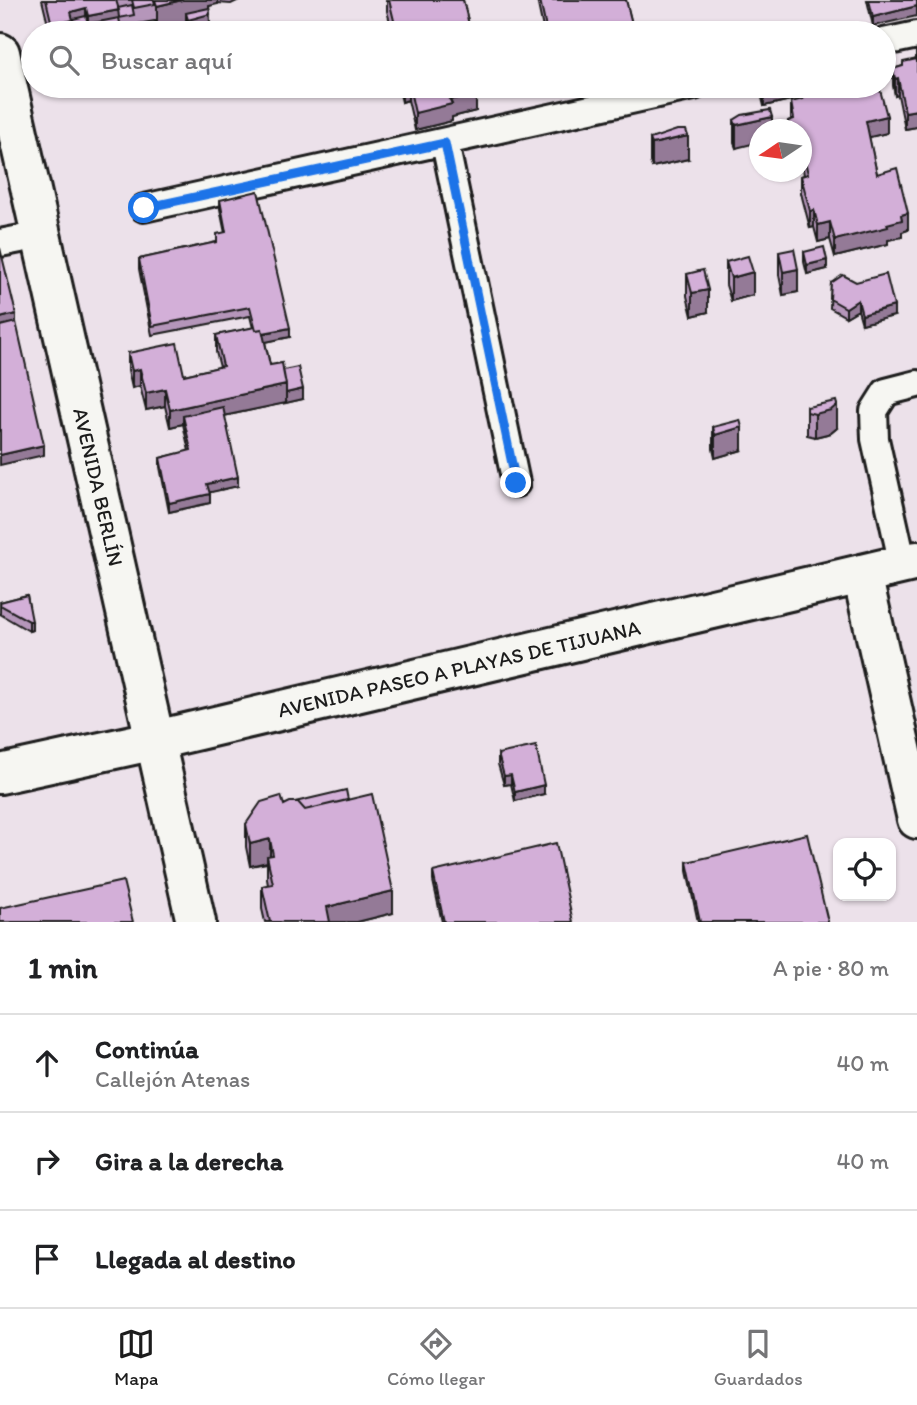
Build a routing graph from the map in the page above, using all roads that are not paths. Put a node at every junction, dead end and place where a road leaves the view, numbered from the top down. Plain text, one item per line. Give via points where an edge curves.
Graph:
1 (917, 35) edge
2 (896, 39) edge
3 (0, 53) edge
4 (642, 98) edge
5 (445, 143) junction
6 (144, 208) dead end
7 (41, 234) junction
8 (0, 243) edge
9 (917, 384) edge
10 (516, 483) dead end
11 (910, 563) edge
12 (862, 574) junction
13 (156, 740) junction
14 (0, 774) edge
15 (917, 819) edge
16 (196, 922) edge

1 - 2 lane
3 - 7 street, AVENIDA BERLÍN
4 - 5 lane
5 - 6 lane
5 - 10 lane
7 - 8 lane
7 - 13 street, AVENIDA BERLÍN
9 - 11 lane via 886,392 874,411 875,439
11 - 12 street, AVENIDA PASEO A PLAYAS DE TIJUANA
12 - 13 street, AVENIDA PASEO A PLAYAS DE TIJUANA
12 - 15 street
13 - 14 street, AVENIDA PASEO A PLAYAS DE TIJUANA
13 - 16 street, AVENIDA BERLÍN

